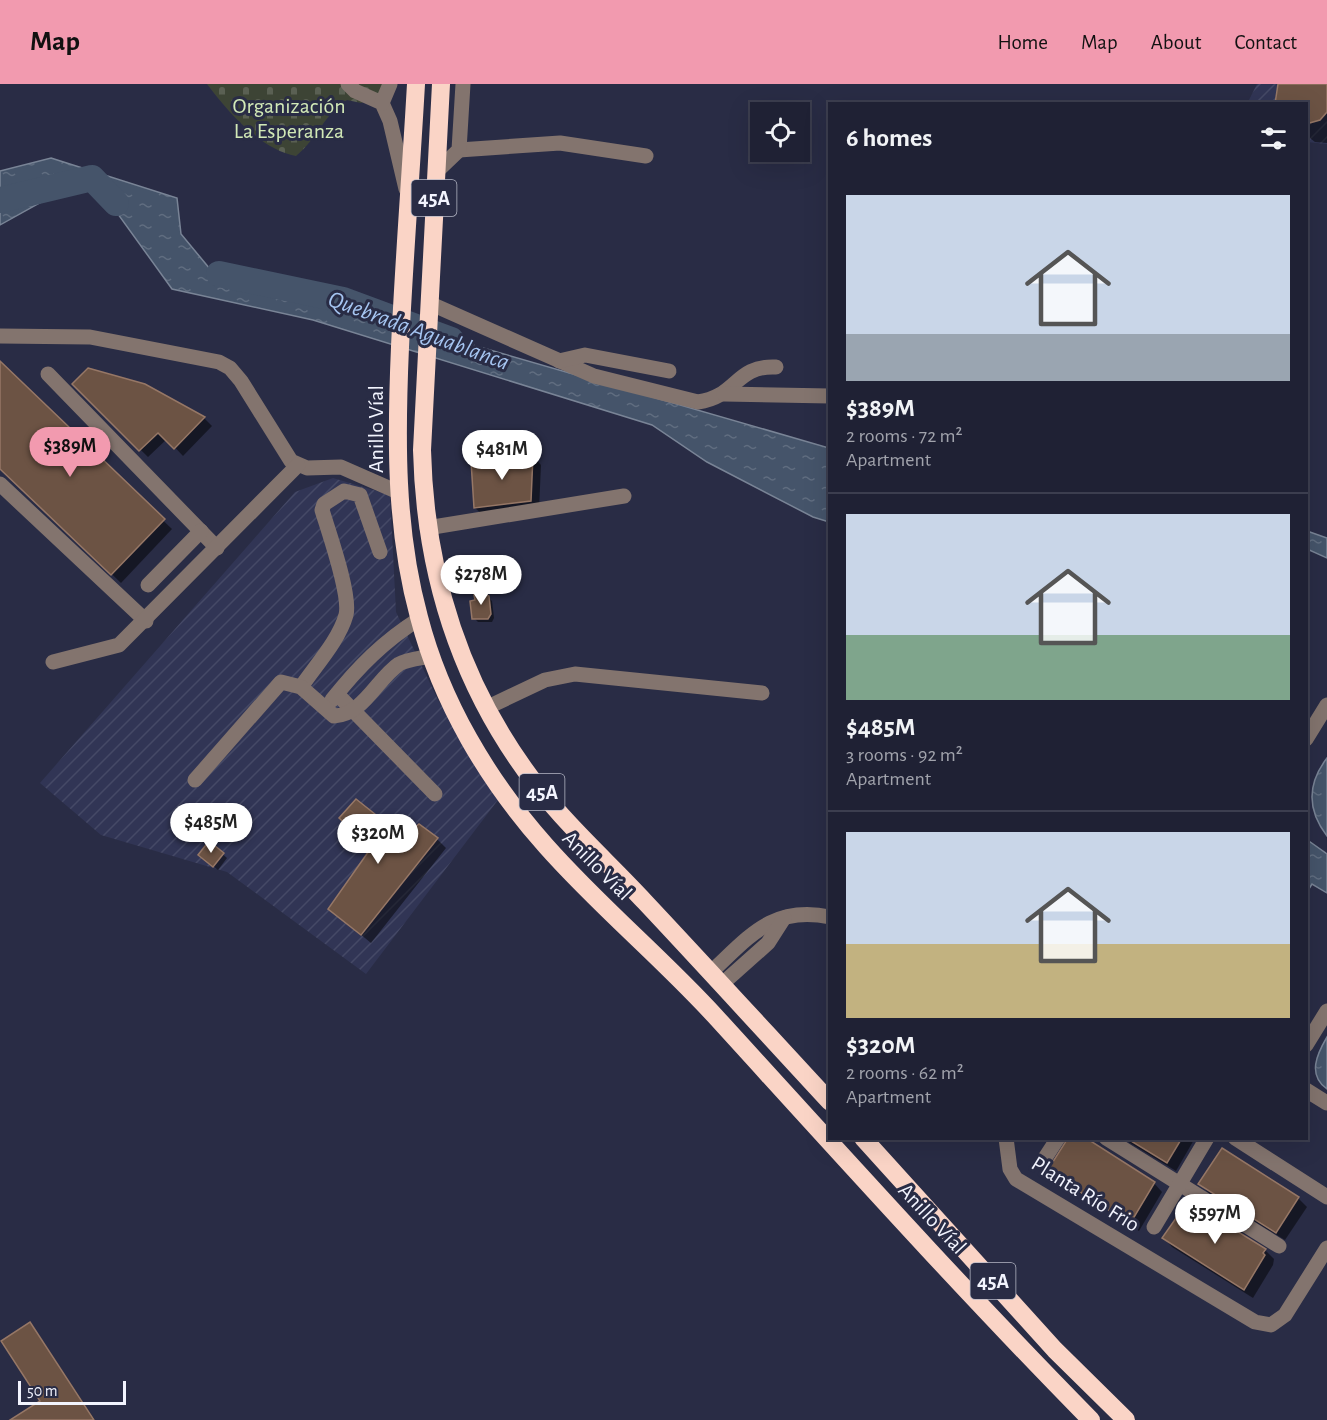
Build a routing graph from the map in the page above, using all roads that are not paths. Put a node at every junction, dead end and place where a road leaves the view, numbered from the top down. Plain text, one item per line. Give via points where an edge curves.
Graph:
1 (348, 84) edge
2 (390, 84) edge
3 (416, 84) edge
4 (441, 84) edge
5 (463, 84) edge
6 (382, 103) junction
7 (459, 150) junction
8 (646, 156) dead end
9 (436, 172) junction
10 (410, 200) junction
11 (428, 307) junction
12 (0, 336) edge
13 (559, 361) junction
14 (776, 367) dead end
15 (669, 371) dead end
16 (48, 374) dead end
17 (723, 394) junction
18 (828, 396) edge
19 (297, 465) junction
20 (0, 484) edge
21 (398, 492) junction
22 (624, 495) dead end
23 (427, 528) junction
24 (201, 531) junction
25 (217, 548) junction
26 (380, 552) dead end
27 (148, 585) dead end
28 (419, 619) junction
29 (146, 621) junction
30 (431, 656) junction
31 (53, 662) dead end
32 (301, 687) junction
33 (762, 693) dead end
34 (337, 694) junction
35 (1327, 705) edge
36 (486, 708) junction
37 (325, 709) junction
38 (353, 711) junction
39 (1308, 735) edge
40 (195, 780) dead end
41 (435, 794) dead end
42 (828, 917) edge
43 (716, 978) junction
44 (1327, 1011) edge
45 (1308, 1042) edge
46 (1308, 1091) edge
47 (828, 1100) edge
48 (1327, 1103) edge
49 (828, 1137) edge
50 (831, 1140) edge
51 (865, 1140) edge
52 (1006, 1140) edge
53 (1057, 1140) edge
54 (1109, 1140) edge
55 (1206, 1140) edge
56 (1238, 1140) edge
57 (1043, 1161) dead end
58 (1180, 1185) junction
59 (1327, 1197) edge
60 (1154, 1227) dead end
61 (1279, 1246) dead end
62 (1327, 1248) edge
63 (1091, 1420) edge
64 (1126, 1420) edge

1 - 6 lane
2 - 6 lane
3 - 10 highway, Anillo Víal / 45A
4 - 9 highway, Anillo Víal / 45A
5 - 7 lane
6 - 10 lane
7 - 8 lane via 560,143
7 - 9 lane
9 - 11 highway, Anillo Víal / 45A
10 - 21 highway, Anillo Víal / 45A via 398,395
11 - 13 lane
11 - 23 highway, Anillo Víal / 45A via 422,450
12 - 19 lane via 90,337 219,362 241,381 283,450
13 - 15 lane via 585,355
13 - 17 lane via 603,379 698,402
14 - 17 lane via 759,366 747,372
16 - 24 lane
17 - 18 lane
19 - 21 lane via 342,467
19 - 25 lane
20 - 29 lane
21 - 28 highway, Anillo Víal / 45A via 405,556
22 - 23 lane
23 - 36 highway, Anillo Víal / 45A via 448,621
24 - 25 lane
24 - 27 lane
25 - 29 lane
26 - 32 lane via 360,495 344,491 324,504 322,510 346,598 346,614
28 - 30 highway, Anillo Víal / 45A
28 - 34 lane via 365,660
29 - 31 lane via 119,645
30 - 38 lane via 400,664
30 - 49 highway, Anillo Víal / 45A via 480,758 548,849 697,996
32 - 37 lane
32 - 40 lane via 281,682 270,691
33 - 36 lane via 575,674 545,680
34 - 37 lane
34 - 38 lane
35 - 39 lane
36 - 43 highway, Anillo Víal / 45A via 537,787
37 - 38 lane via 334,716
38 - 41 lane
42 - 43 lane via 814,914 784,918 768,943
43 - 47 highway, Anillo Víal / 45A
44 - 45 lane
46 - 48 lane
50 - 63 highway, Anillo Víal / 45A
51 - 64 highway, Anillo Víal / 45A via 1055,1350
52 - 62 lane, Planta Río Frio via 1010,1169 1016,1179 1255,1322 1271,1325 1285,1315
53 - 57 lane
54 - 58 lane
55 - 58 lane
56 - 59 lane
58 - 60 lane
58 - 61 lane

